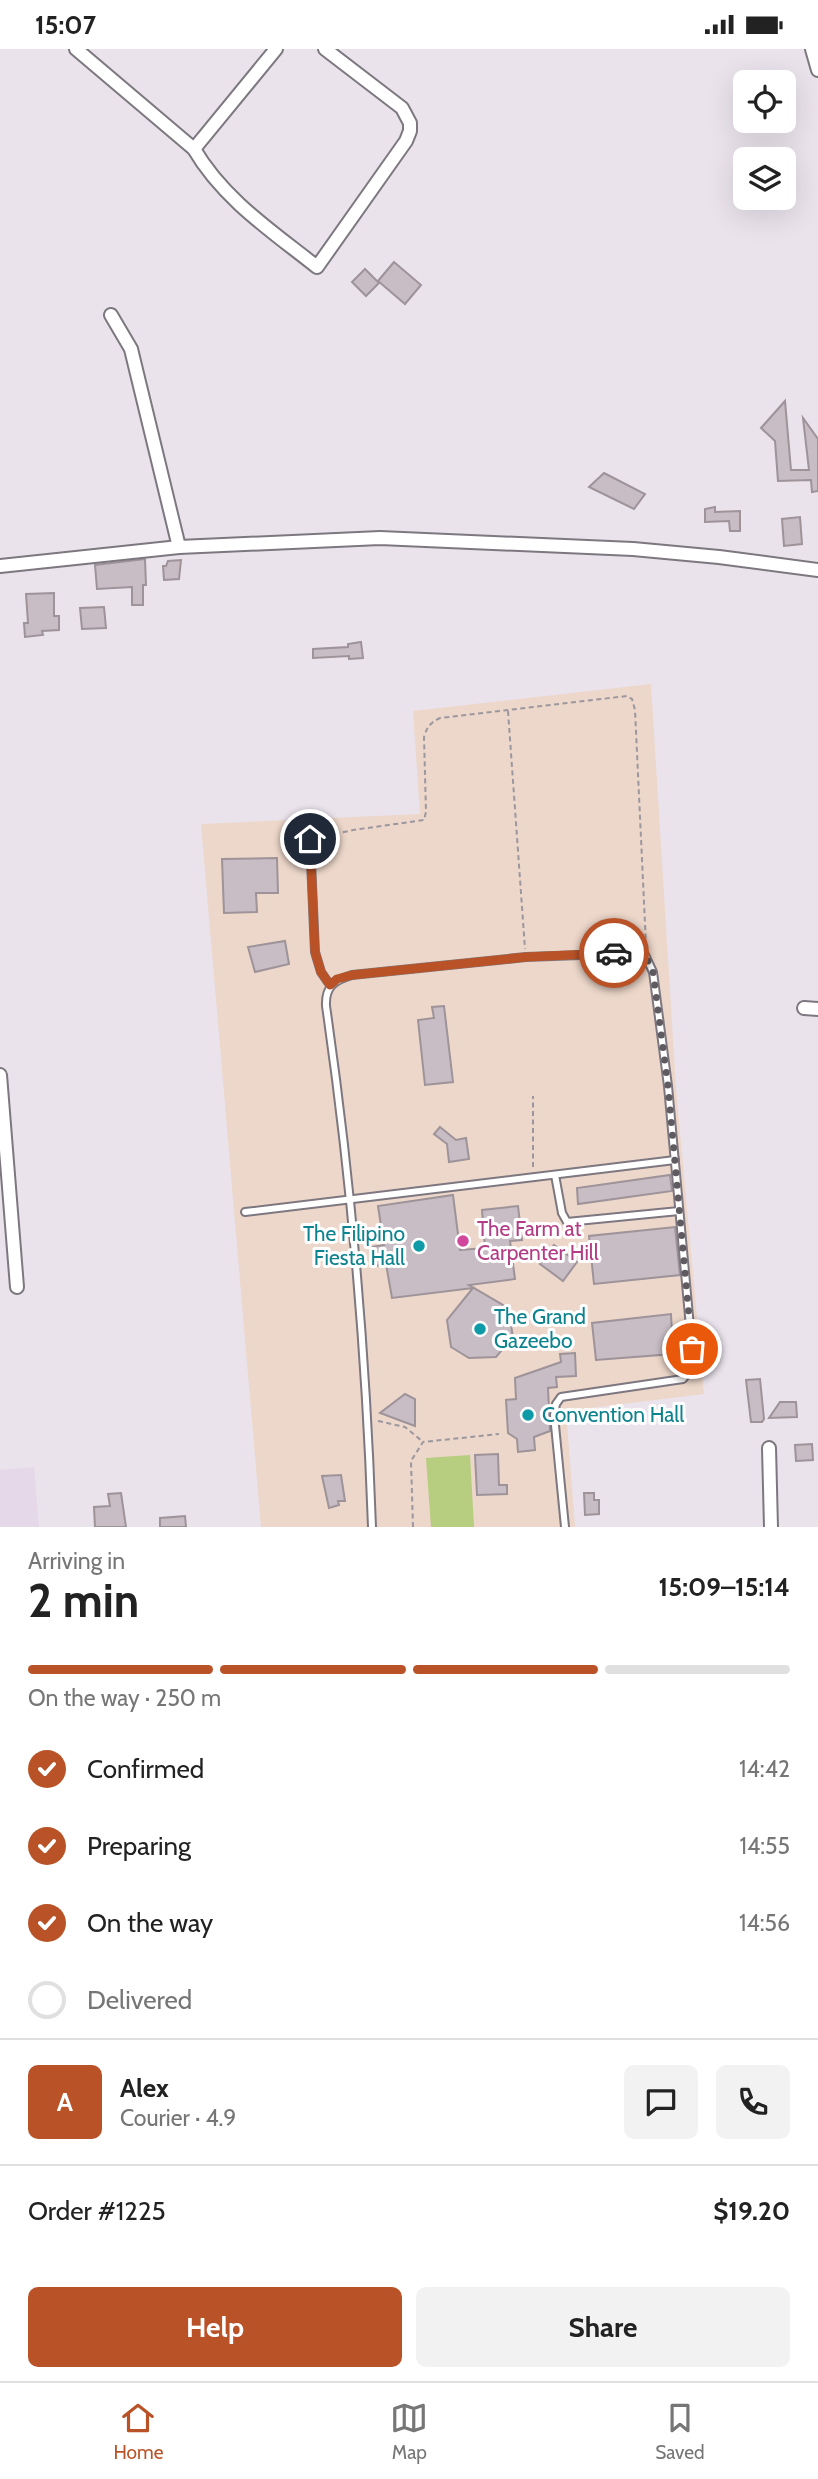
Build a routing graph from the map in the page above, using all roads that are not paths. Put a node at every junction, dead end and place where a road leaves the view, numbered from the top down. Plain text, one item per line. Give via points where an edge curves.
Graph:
1 (76, 49) edge
2 (276, 49) edge
3 (325, 49) edge
4 (812, 49) edge
5 (818, 70) edge
6 (194, 149) junction
7 (111, 315) dead end
8 (179, 547) junction
9 (0, 566) edge
10 (818, 570) edge
11 (310, 839) road end
12 (330, 985) junction
13 (804, 1008) dead end
14 (818, 1009) edge
15 (0, 1075) edge
16 (675, 1160) junction
17 (555, 1175) junction
18 (350, 1201) junction
19 (679, 1211) junction
20 (245, 1212) dead end
21 (17, 1287) dead end
22 (769, 1448) dead end
23 (372, 1527) edge
24 (565, 1527) edge
25 (771, 1527) edge

1 - 6 street
2 - 6 street
3 - 6 street via 402,108 410,131 317,267 223,189
4 - 5 street
7 - 8 street via 131,349
8 - 9 street
8 - 10 street via 380,538 633,549
11 - 12 lane via 315,952
12 - 16 lane via 352,975 526,957 645,955 653,972
12 - 18 lane via 326,1006
13 - 14 street
15 - 21 street
16 - 17 lane
16 - 19 lane
17 - 18 lane
17 - 19 lane via 567,1222
18 - 20 lane
18 - 23 lane via 369,1419
19 - 24 lane via 692,1367 683,1379 561,1397 555,1415
22 - 25 street

